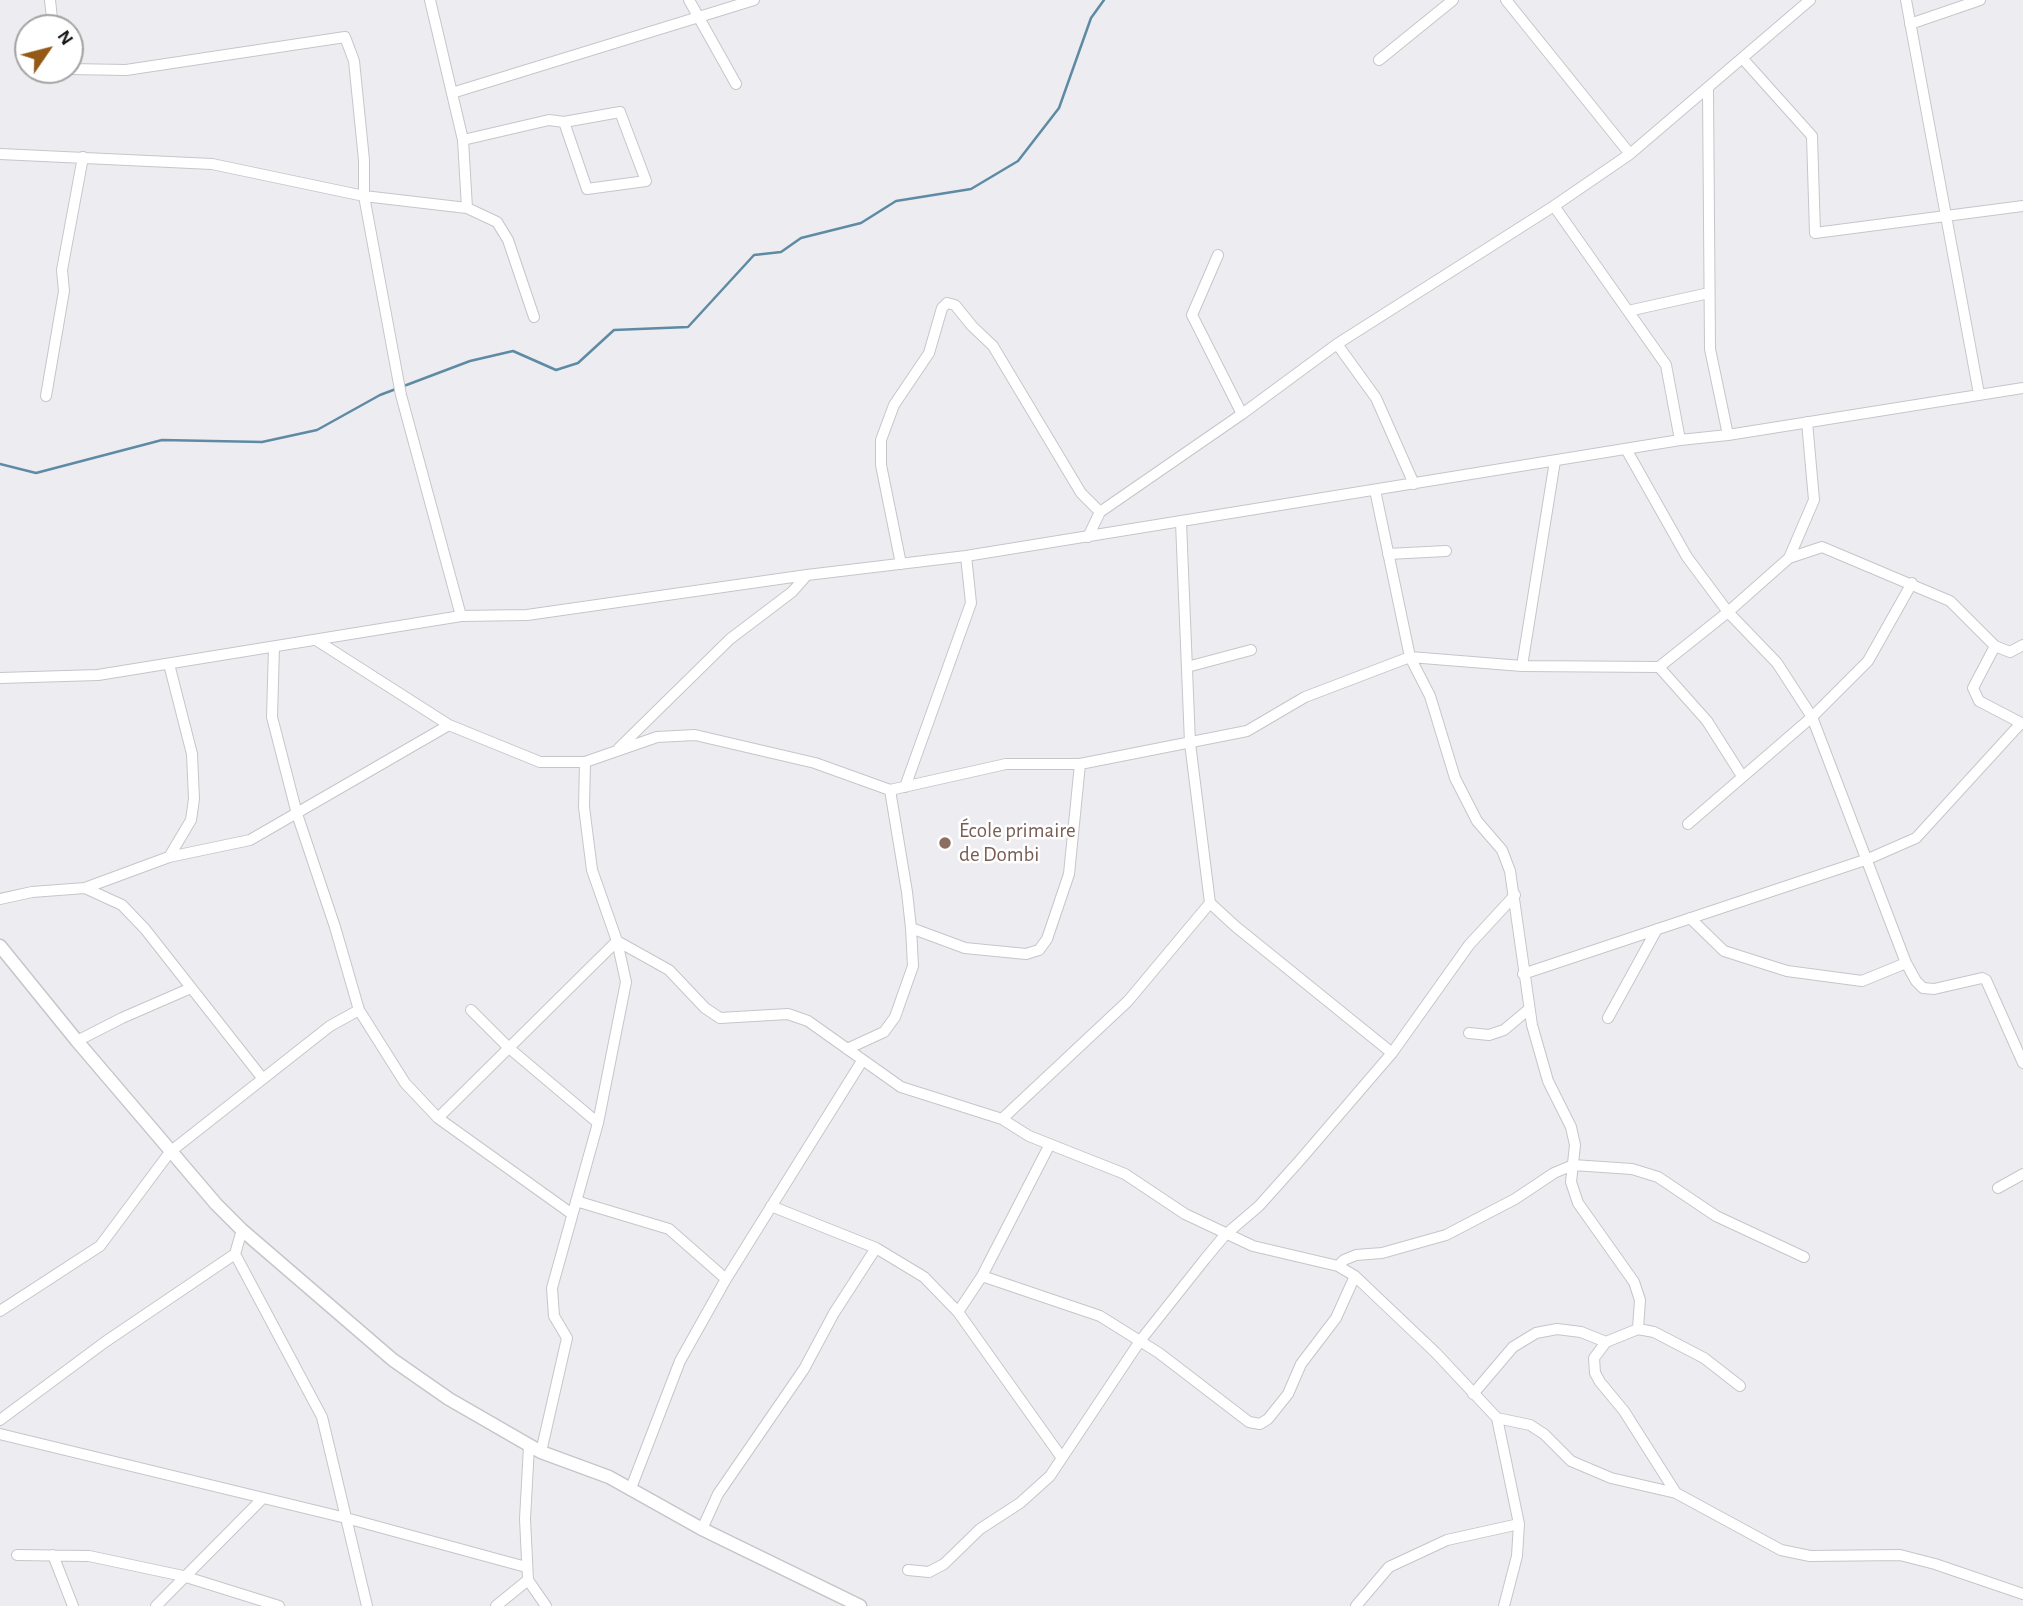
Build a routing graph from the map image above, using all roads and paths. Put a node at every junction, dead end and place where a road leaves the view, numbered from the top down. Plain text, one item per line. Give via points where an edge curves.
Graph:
1 (430, 0) edge
2 (689, 0) edge
3 (754, 0) edge
4 (1453, 0) edge
5 (1506, 0) edge
6 (1810, 0) edge
7 (1906, 0) edge
8 (1980, 0) edge
9 (699, 17) junction
10 (1910, 24) junction
11 (1743, 59) junction
12 (1378, 60) dead end
13 (84, 69) edge
14 (736, 84) dead end
15 (1708, 90) junction
16 (452, 93) junction
17 (564, 122) junction
18 (463, 140) junction
19 (0, 154) edge
20 (1630, 154) junction
21 (83, 157) junction
22 (364, 196) junction
23 (1554, 206) junction
24 (2023, 206) edge
25 (467, 208) junction
26 (1946, 216) junction
27 (1218, 255) dead end
28 (1709, 293) junction
29 (1628, 310) junction
30 (534, 317) dead end
31 (1337, 345) junction
32 (2023, 388) edge
33 (1979, 394) junction
34 (46, 396) dead end
35 (1242, 414) junction
36 (1807, 422) junction
37 (1728, 435) junction
38 (1680, 440) junction
39 (1626, 449) junction
40 (1555, 461) junction
41 (1414, 484) junction
42 (1375, 490) junction
43 (1100, 512) junction
44 (1181, 522) junction
45 (1088, 537) junction
46 (1446, 551) dead end
47 (1388, 554) junction
48 (966, 556) junction
49 (1789, 558) junction
50 (901, 564) junction
51 (807, 575) junction
52 (1912, 583) junction
53 (1728, 612) junction
54 (461, 616) junction
55 (316, 640) junction
56 (2023, 645) edge
57 (1995, 646) junction
58 (274, 647) junction
59 (1251, 650) dead end
60 (1410, 657) junction
61 (169, 664) junction
62 (1522, 666) junction
63 (1187, 667) junction
64 (1659, 667) junction
65 (0, 678) edge
66 (1812, 717) junction
67 (2022, 723) edge
68 (449, 725) junction
69 (1190, 743) junction
70 (616, 751) junction
71 (585, 762) junction
72 (1080, 764) junction
73 (1742, 776) junction
74 (905, 787) junction
75 (890, 790) junction
76 (297, 814) junction
77 (1688, 824) dead end
78 (169, 857) junction
79 (1868, 859) junction
80 (85, 888) junction
81 (1516, 895) junction
82 (0, 899) edge
83 (1210, 903) junction
84 (1690, 918) junction
85 (911, 928) junction
86 (1657, 929) junction
87 (617, 941) junction
88 (0, 946) edge
89 (1906, 963) junction
90 (1523, 974) junction
91 (191, 988) junction
92 (1529, 1009) junction
93 (359, 1010) junction
94 (471, 1010) dead end
95 (1608, 1018) dead end
96 (1469, 1033) dead end
97 (77, 1041) junction
98 (509, 1048) junction
99 (847, 1049) junction
100 (1392, 1053) junction
101 (862, 1061) junction
102 (2023, 1063) edge
103 (263, 1079) junction
104 (438, 1118) junction
105 (1002, 1119) junction
106 (598, 1123) junction
107 (1049, 1144) junction
108 (170, 1152) junction
109 (1573, 1164) junction
110 (2023, 1174) edge
111 (1998, 1188) dead end
112 (576, 1201) junction
113 (771, 1206) junction
114 (572, 1214) junction
115 (242, 1230) junction
116 (1225, 1234) junction
117 (876, 1248) junction
118 (235, 1254) junction
119 (1804, 1257) dead end
120 (1338, 1266) junction
121 (982, 1276) junction
122 (1355, 1276) junction
123 (726, 1279) junction
124 (0, 1311) edge
125 (958, 1312) junction
126 (1638, 1329) junction
127 (1140, 1341) junction
128 (1606, 1342) junction
129 (1740, 1386) dead end
130 (1473, 1394) junction
131 (1497, 1418) junction
132 (0, 1420) edge
133 (0, 1434) edge
134 (529, 1446) junction
135 (541, 1452) junction
136 (1062, 1458) junction
137 (631, 1488) junction
138 (1676, 1493) junction
139 (263, 1498) junction
140 (346, 1518) junction
141 (1519, 1524) junction
142 (702, 1529) junction
143 (17, 1555) dead end
144 (53, 1555) junction
145 (526, 1567) junction
146 (908, 1570) dead end
147 (183, 1576) junction
148 (528, 1580) junction
149 (2023, 1594) edge
150 (73, 1606) edge
151 (156, 1606) edge
152 (279, 1606) edge
153 (367, 1606) edge
154 (496, 1606) edge
155 (546, 1606) edge
156 (860, 1606) edge
157 (1356, 1606) edge
158 (1504, 1606) edge

1 - 16 street
2 - 9 street
3 - 9 street
4 - 12 street
5 - 20 street
6 - 11 street
7 - 10 street
8 - 10 street
9 - 14 street
9 - 16 street
10 - 26 street
11 - 15 street
11 - 26 street via 1812,136 1815,233
13 - 22 street via 126,70 345,37 354,61
15 - 20 street
15 - 28 street
16 - 18 street
17 - 17 street via 620,112 646,180 587,189
17 - 18 street via 549,120
18 - 25 street
19 - 21 street
20 - 23 street
21 - 22 street via 212,164
21 - 34 street
22 - 25 street
22 - 54 street via 401,395
23 - 29 street
23 - 31 street
24 - 26 street
25 - 30 street via 498,222
26 - 33 street
27 - 35 street via 1192,315
28 - 29 street
28 - 37 street via 1710,349
29 - 38 street via 1666,365
31 - 35 street
31 - 41 street via 1376,398
32 - 33 street
33 - 36 street
35 - 43 street
36 - 37 street
36 - 49 street via 1814,500
37 - 38 street
38 - 39 street
39 - 40 street
39 - 53 street via 1687,556
40 - 41 street
40 - 62 street
41 - 42 street
42 - 44 street
42 - 47 street
43 - 45 street
43 - 50 street via 1081,493 993,346 955,305 947,303 929,353 894,405 881,440 881,466
44 - 45 street
44 - 63 street
45 - 48 street
46 - 47 street
47 - 60 street
48 - 50 street
48 - 74 street via 971,603
49 - 52 street via 1822,547
49 - 53 street
50 - 51 street
51 - 54 street via 527,615
51 - 70 street via 730,639
52 - 57 street via 1950,601
52 - 66 street via 1868,661
53 - 64 street
53 - 66 street via 1777,663
54 - 55 street
55 - 58 street
55 - 68 street
56 - 57 street via 2010,652
57 - 67 street via 1973,688 1979,701
58 - 61 street
58 - 76 street via 272,717
59 - 63 street
60 - 62 street
60 - 69 street via 1305,697 1247,731
60 - 81 street via 1430,696 1455,778 1477,821 1502,850
61 - 65 street via 98,675
61 - 78 street via 192,754 194,799 191,820
62 - 64 street
63 - 69 street
64 - 73 street via 1707,721
66 - 73 street
66 - 79 street
67 - 79 street via 1916,838
68 - 71 street via 540,762
68 - 76 street
69 - 72 street
69 - 83 street
70 - 71 street
70 - 75 street via 657,737 695,735 815,762
71 - 87 street via 584,807 592,870
72 - 74 street via 1006,764
72 - 85 street via 1069,874 1039,950 1026,954 965,948
73 - 77 street
74 - 75 street
75 - 85 street
76 - 78 street via 250,840
76 - 93 street
78 - 80 street
79 - 84 street
79 - 89 street
80 - 82 street
80 - 91 street via 122,905
81 - 90 street
81 - 100 street via 1469,945
83 - 100 street
83 - 105 street via 1128,1001
84 - 86 street
84 - 89 street via 1724,951 1787,971 1862,982
85 - 99 street via 912,967 895,1017 884,1032
86 - 90 street
86 - 95 street
87 - 98 street
87 - 99 street via 669,970 720,1018 788,1014 808,1021
87 - 106 street via 626,982
88 - 97 main road
89 - 102 street via 1923,988 1986,980
90 - 92 street
91 - 97 street
91 - 103 street
92 - 96 street via 1504,1030 1489,1035
92 - 109 street via 1548,1082 1571,1127
93 - 103 street
93 - 104 street via 405,1083
94 - 98 street
97 - 108 main road
98 - 104 street
98 - 106 street
99 - 101 street
100 - 116 street via 1259,1206
101 - 105 street via 901,1087
101 - 113 street
103 - 108 street
104 - 114 street
105 - 107 street
106 - 112 street
107 - 116 street via 1125,1174
107 - 121 street
108 - 115 main road
108 - 124 street via 100,1246
109 - 119 street via 1632,1169 1658,1177 1716,1216
109 - 120 street via 1446,1235 1382,1253 1356,1255
109 - 126 street via 1571,1182 1578,1203 1634,1282 1640,1300
110 - 111 street
112 - 114 street
112 - 123 street via 669,1229
113 - 117 street
113 - 123 street
114 - 135 street via 552,1288 554,1316 567,1338
115 - 118 street
115 - 134 main road via 393,1360
116 - 120 street via 1252,1246
116 - 127 street
117 - 125 street via 924,1277
117 - 142 street via 804,1369 718,1494
118 - 132 street
118 - 140 street via 322,1417
120 - 122 street
121 - 125 street
121 - 127 street via 1100,1316
122 - 127 street via 1336,1318 1301,1364 1288,1394 1259,1424 1249,1422
122 - 130 street
123 - 137 street via 680,1361
125 - 136 street
126 - 128 street
126 - 129 street via 1704,1357
127 - 136 street
128 - 130 street via 1581,1332 1557,1329 1536,1333 1513,1347
128 - 138 street via 1594,1358 1595,1373
130 - 131 street
131 - 138 street via 1530,1425 1571,1461 1611,1478
131 - 141 street
133 - 139 street
134 - 135 main road
134 - 145 street
135 - 137 main road
136 - 146 street via 1036,1490 980,1529 944,1564 929,1572
137 - 142 main road
138 - 149 street via 1781,1550 1810,1556 1900,1555
139 - 140 street
139 - 147 street
140 - 145 street
140 - 153 street
141 - 157 street via 1447,1540 1389,1567
141 - 158 street via 1517,1556
142 - 156 main road
143 - 144 street
144 - 147 street via 89,1556
144 - 150 street
145 - 148 street
147 - 151 street
147 - 152 street
148 - 154 street
148 - 155 street

